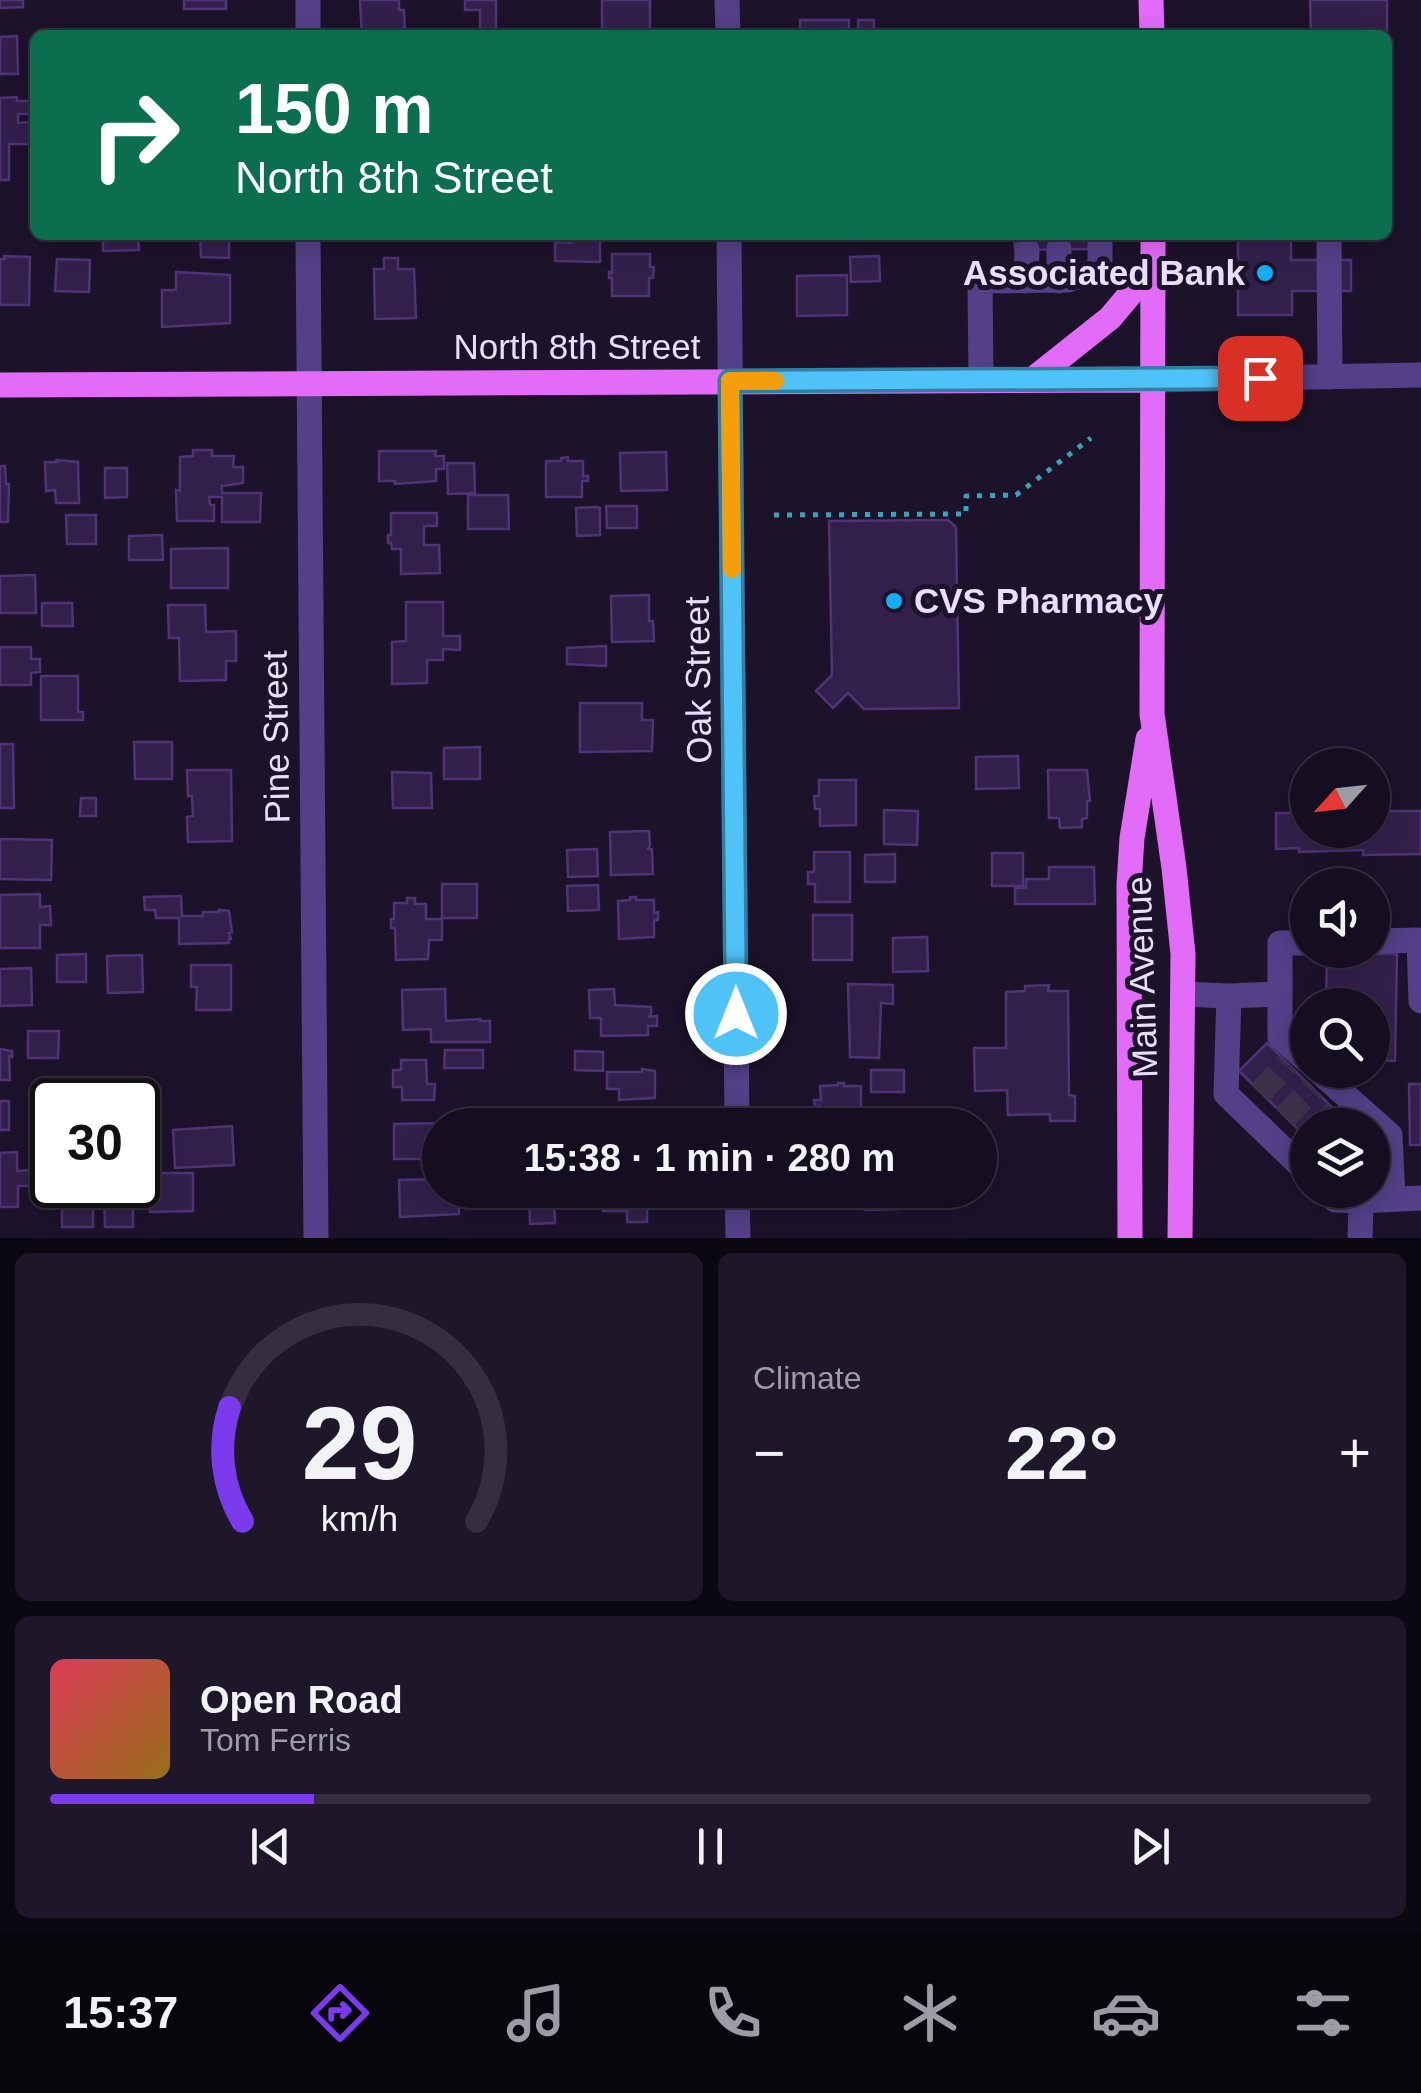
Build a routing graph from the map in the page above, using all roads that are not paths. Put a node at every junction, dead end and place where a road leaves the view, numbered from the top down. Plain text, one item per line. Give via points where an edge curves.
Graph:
1 (308, 0) edge
2 (728, 0) edge
3 (1152, 0) edge
4 (308, 30) edge
5 (728, 30) edge
6 (1152, 30) edge
7 (308, 240) edge
8 (729, 240) edge
9 (1100, 240) edge
10 (1153, 240) edge
11 (1329, 240) edge
12 (1059, 249) dead end
13 (1026, 250) dead end
14 (1153, 267) junction
15 (1059, 280) junction
16 (1026, 281) junction
17 (1421, 375) edge
18 (1330, 377) junction
19 (981, 380) junction
20 (1032, 380) junction
21 (1154, 380) junction
22 (730, 381) junction
23 (308, 384) junction
24 (0, 386) edge
25 (1152, 714) junction
26 (1390, 941) edge
27 (1420, 941) edge
28 (1290, 943) edge
29 (1183, 994) junction
30 (1280, 994) junction
31 (1229, 996) junction
32 (1421, 1001) edge
33 (1290, 1048) edge
34 (1326, 1088) edge
35 (737, 1108) edge
36 (1347, 1108) edge
37 (1390, 1135) edge
38 (1290, 1143) edge
39 (1421, 1198) edge
40 (1390, 1199) edge
41 (1393, 1199) junction
42 (737, 1208) edge
43 (1361, 1208) edge
44 (316, 1238) edge
45 (738, 1238) edge
46 (1130, 1238) edge
47 (1180, 1238) edge
48 (1360, 1238) edge

1 - 4 street
2 - 5 street
3 - 6 main road
7 - 23 street, Pine Street
8 - 22 street, Oak Street
9 - 15 street via 1100,269
10 - 14 main road, Main Avenue
11 - 18 street
12 - 15 street
13 - 16 street
14 - 20 main road via 1110,318
14 - 21 main road, Main Avenue
15 - 16 street
16 - 19 street via 980,281
17 - 18 street
18 - 21 street
19 - 20 main road, North 8th Street
19 - 22 main road, North 8th Street
20 - 21 main road, North 8th Street
21 - 25 main road, Main Avenue
22 - 23 main road, North 8th Street
22 - 35 street, Oak Street
23 - 24 main road, North 8th Street
23 - 44 street, Pine Street
25 - 29 main road, Main Avenue via 1176,881
25 - 46 main road, Main Avenue via 1129,884
26 - 27 street
27 - 32 street
28 - 30 street via 1280,943
29 - 31 street
29 - 47 main road, Main Avenue
30 - 31 street
30 - 33 street via 1280,1037
31 - 38 street via 1226,1094 1252,1102
34 - 36 street
37 - 41 street
39 - 41 street
40 - 41 street
42 - 45 street
43 - 48 street

